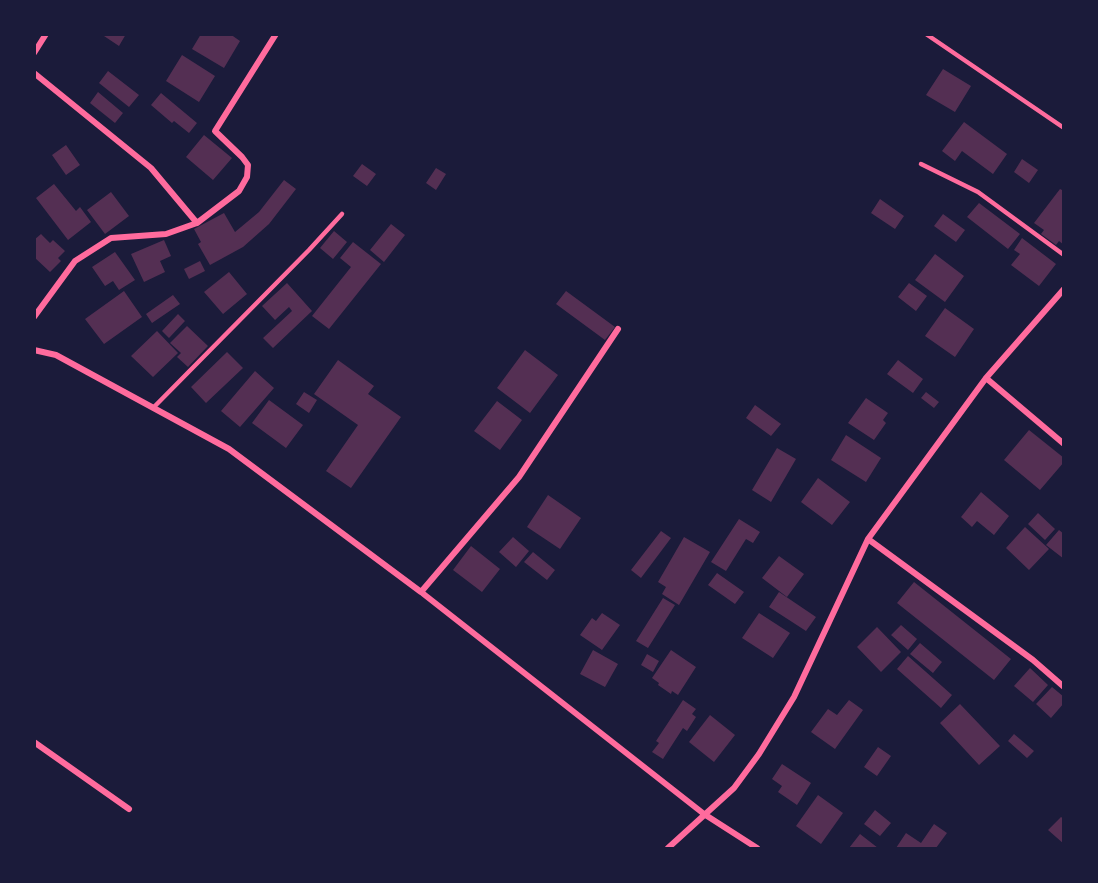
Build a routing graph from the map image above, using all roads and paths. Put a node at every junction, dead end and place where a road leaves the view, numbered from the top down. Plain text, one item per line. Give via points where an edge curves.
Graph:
1 (46, 34) edge
2 (276, 34) edge
3 (926, 34) edge
4 (34, 53) edge
5 (34, 73) edge
6 (1064, 128) edge
7 (921, 164) dead end
8 (342, 214) dead end
9 (198, 223) junction
10 (1064, 255) edge
11 (1064, 289) edge
12 (34, 317) edge
13 (618, 329) dead end
14 (34, 350) edge
15 (986, 378) junction
16 (153, 408) junction
17 (1064, 444) edge
18 (868, 539) junction
19 (421, 592) junction
20 (1064, 687) edge
21 (34, 742) edge
22 (129, 809) dead end
23 (704, 814) junction
24 (668, 849) edge
25 (757, 849) edge

1 - 4 street
2 - 9 street via 215,131 248,165 247,177 239,191
3 - 6 lane
5 - 9 street via 151,168
7 - 10 lane via 978,192
8 - 16 lane
9 - 12 street via 166,234 111,238 75,261
11 - 15 street
13 - 19 street via 519,477
14 - 16 street via 56,355
15 - 17 street
15 - 18 street
16 - 19 street via 229,449
18 - 20 street
18 - 23 street via 794,697 734,788
19 - 23 street
21 - 22 street
23 - 24 street
23 - 25 street

